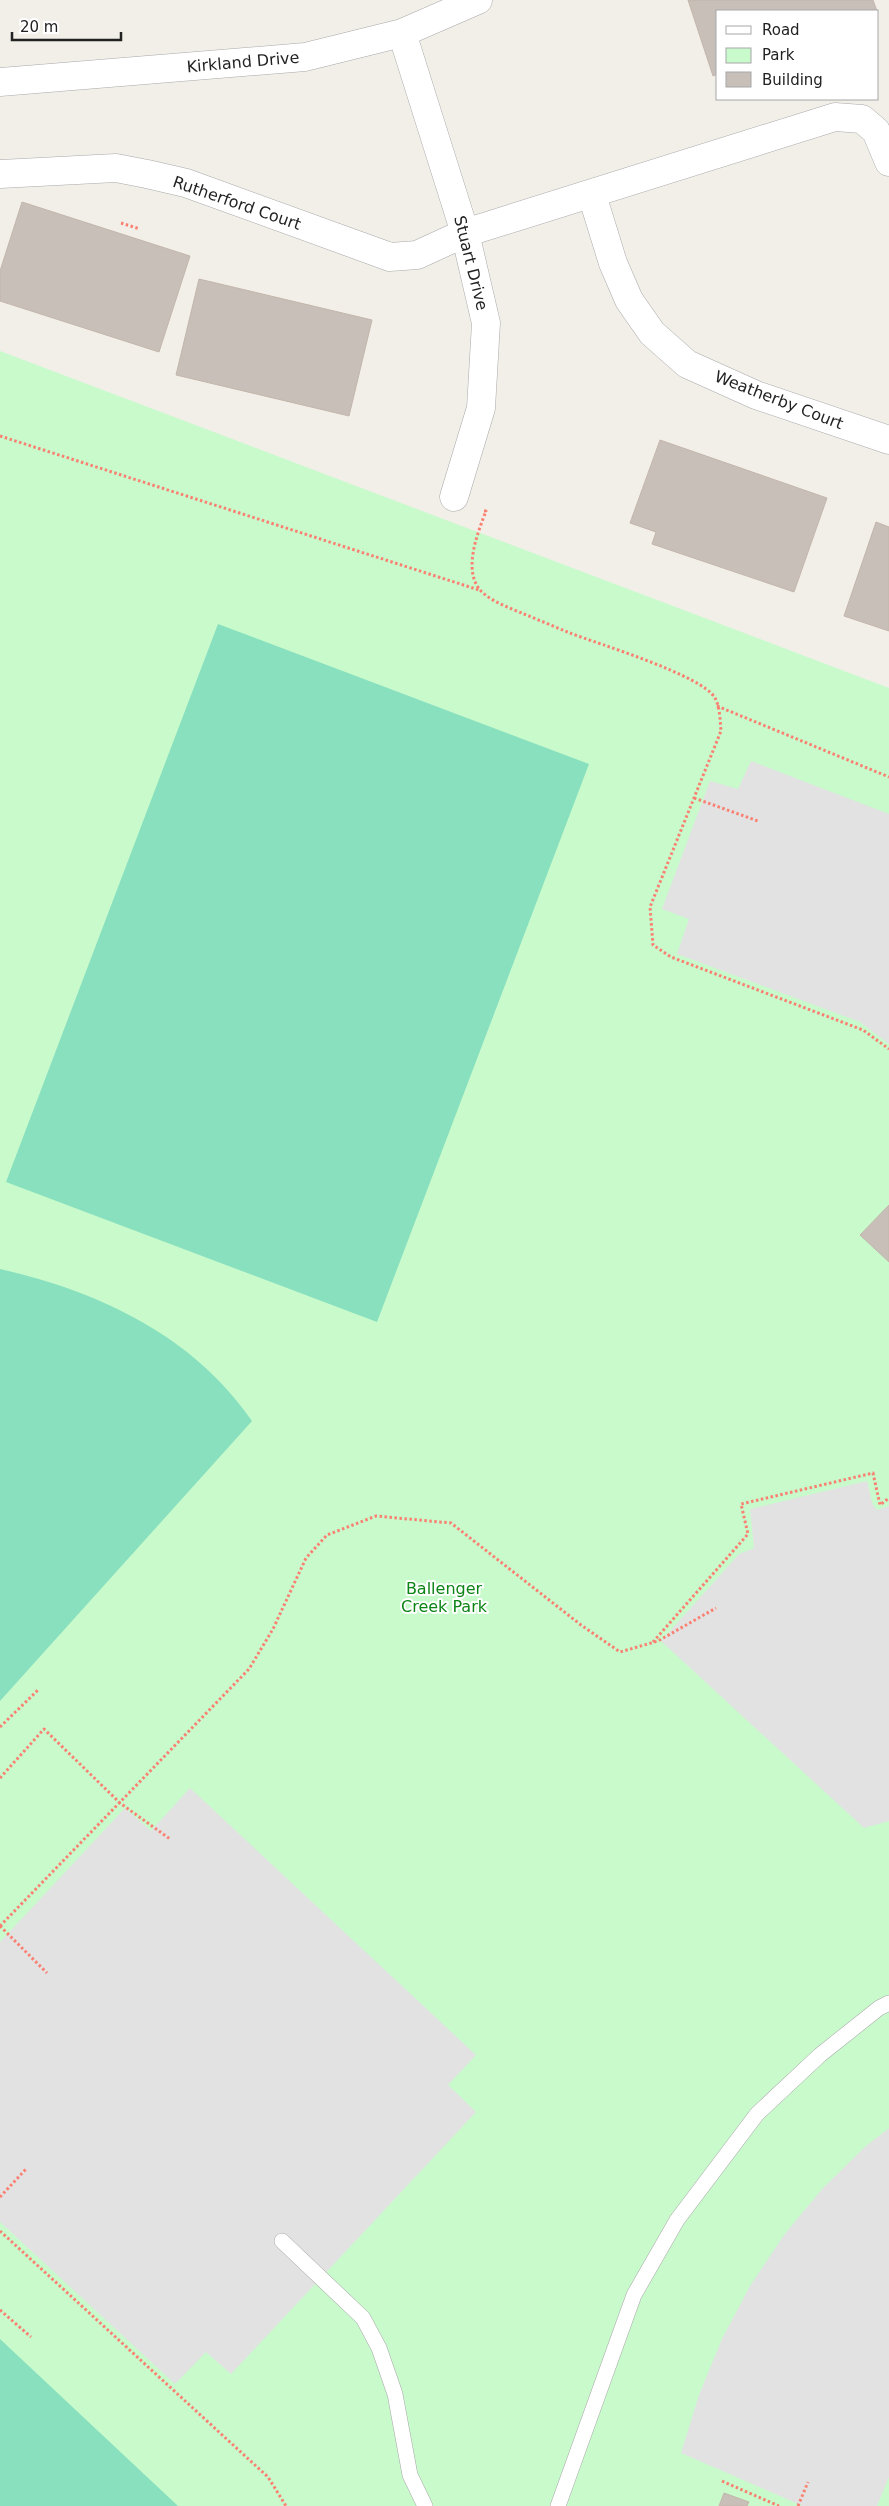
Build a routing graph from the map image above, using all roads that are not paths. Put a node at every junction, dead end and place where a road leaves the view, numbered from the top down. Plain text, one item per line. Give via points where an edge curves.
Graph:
1 (478, 0) edge
2 (402, 33) junction
3 (0, 82) edge
4 (889, 162) edge
5 (0, 174) edge
6 (592, 195) junction
7 (465, 233) junction
8 (889, 440) edge
9 (454, 497) road end
10 (889, 2003) edge
11 (282, 2241) dead end
12 (425, 2506) edge
13 (558, 2506) edge

1 - 2 street, Kirkland Drive
2 - 3 street, Kirkland Drive via 305,57
2 - 7 street, Stuart Drive
4 - 6 street via 876,131 862,119 835,118
5 - 7 street, Rutherford Court via 116,168 131,171 186,183 390,257 417,255
6 - 7 street
6 - 8 street, Weatherby Court via 613,263 629,300 652,333 687,364 756,395
7 - 9 street, Stuart Drive via 486,323 481,408
10 - 13 lane via 820,2055 758,2114 677,2220 634,2295
11 - 12 lane via 363,2318 380,2348 395,2394 410,2475

